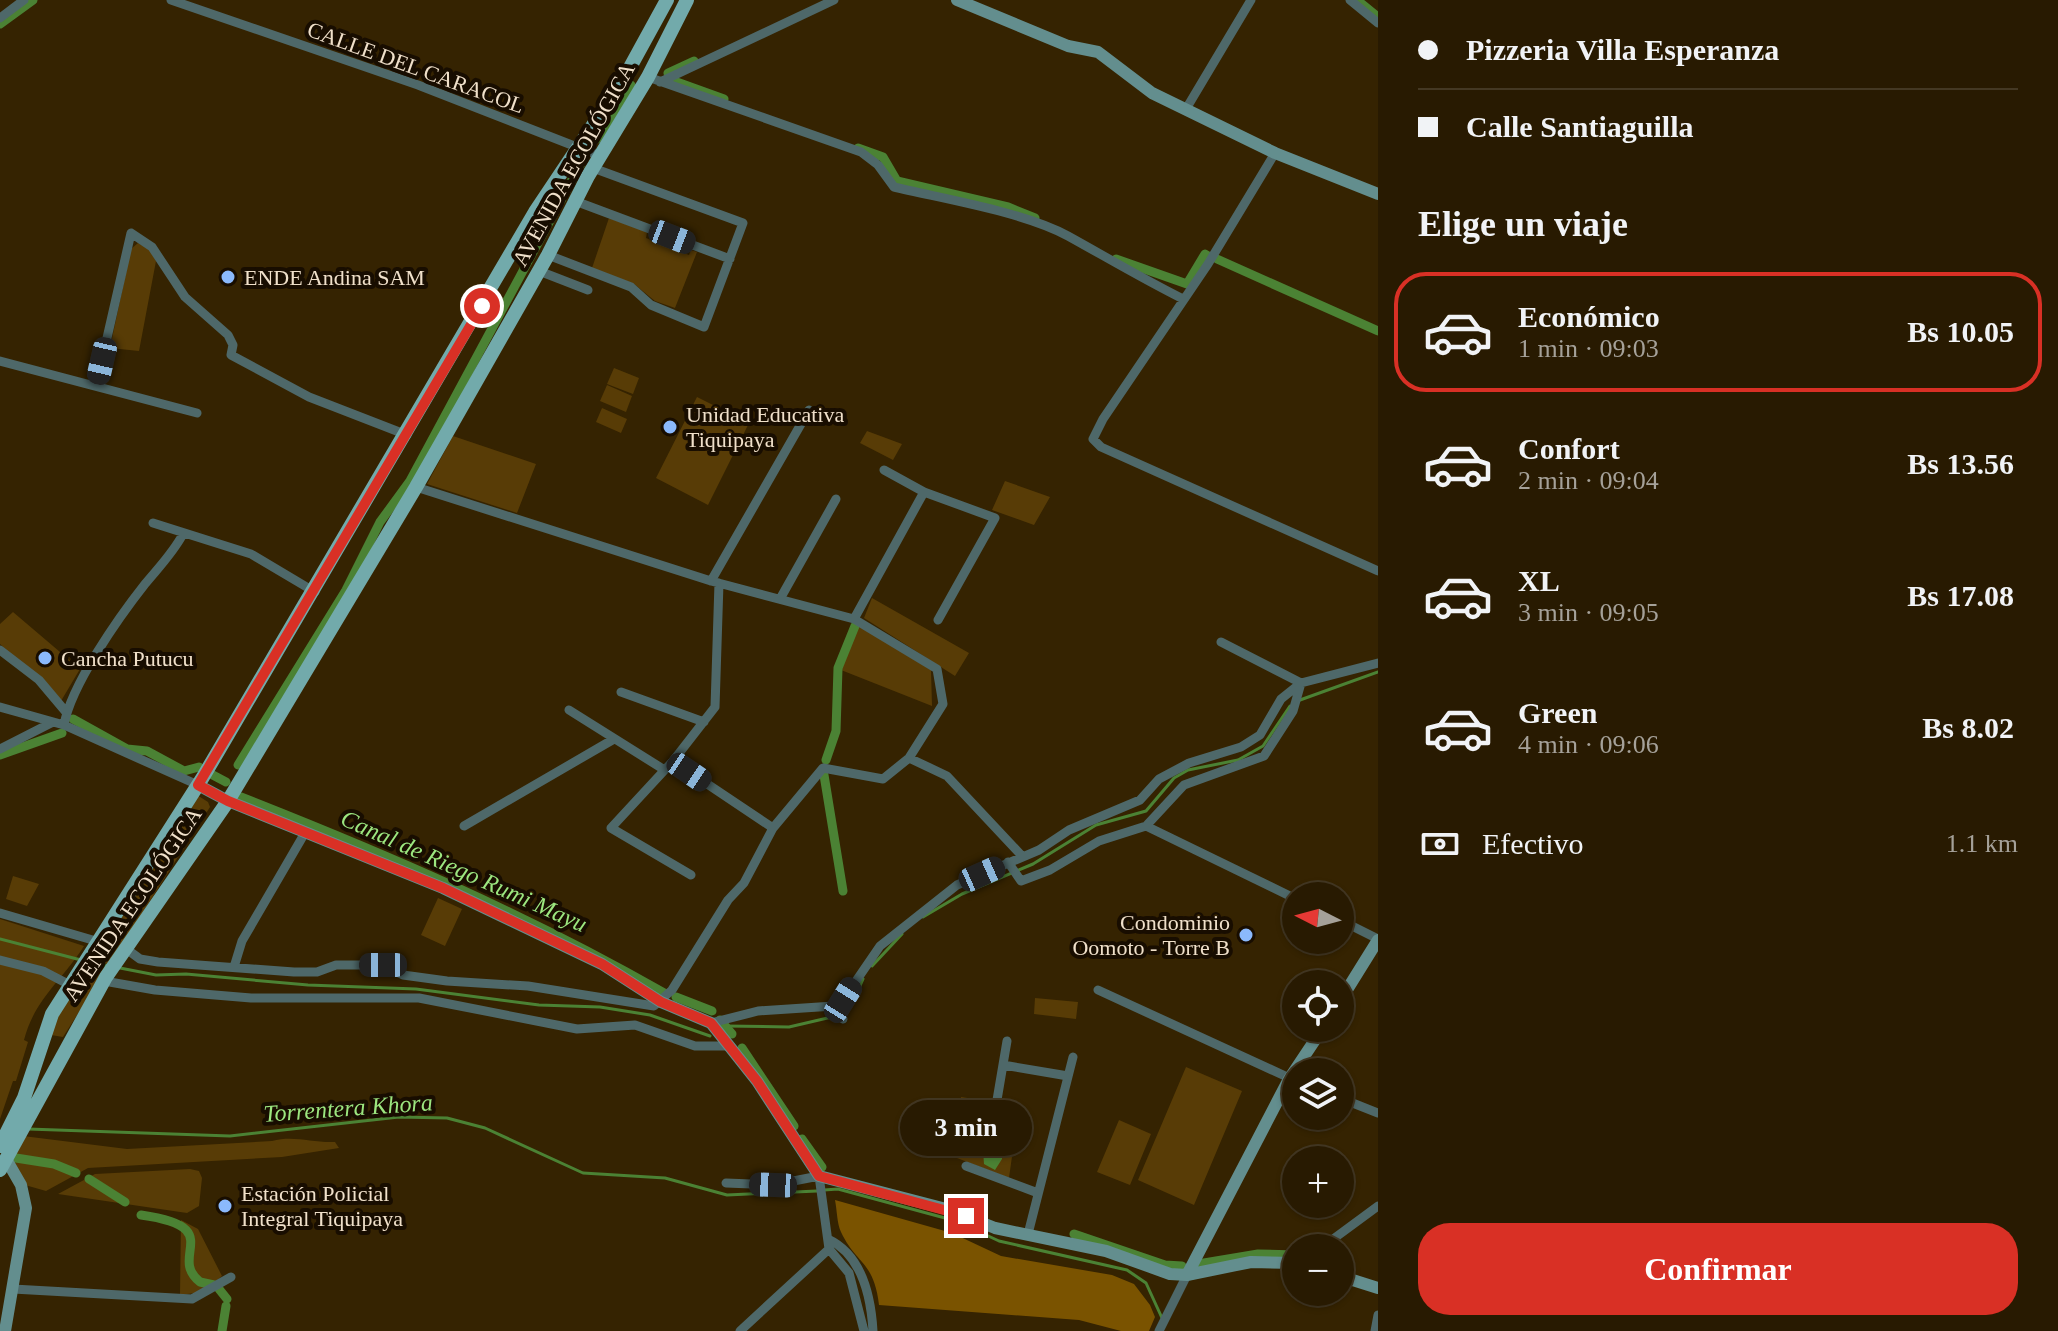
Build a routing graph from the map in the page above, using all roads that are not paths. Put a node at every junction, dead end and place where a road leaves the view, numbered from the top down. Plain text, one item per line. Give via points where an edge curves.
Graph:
1 (24, 0) edge
2 (171, 0) edge
3 (667, 0) edge
4 (687, 0) edge
5 (834, 0) edge
6 (957, 0) edge
7 (1251, 0) edge
8 (1350, 0) edge
9 (0, 18) edge
10 (1378, 23) edge
11 (654, 80) junction
12 (1186, 109) junction
13 (577, 148) junction
14 (1275, 153) junction
15 (597, 162) junction
16 (1378, 194) edge
17 (575, 201) junction
18 (548, 255) junction
19 (730, 259) junction
20 (539, 271) junction
21 (588, 290) dead end
22 (1183, 299) junction
23 (0, 361) edge
24 (96, 386) junction
25 (809, 410) dead end
26 (197, 413) dead end
27 (407, 435) junction
28 (884, 470) dead end
29 (416, 487) junction
30 (924, 492) junction
31 (836, 499) dead end
32 (153, 523) dead end
33 (183, 534) junction
34 (1378, 571) edge
35 (715, 582) junction
36 (315, 592) junction
37 (780, 599) junction
38 (854, 619) junction
39 (938, 620) dead end
40 (1221, 642) dead end
41 (0, 650) edge
42 (1378, 663) edge
43 (1301, 683) junction
44 (621, 692) dead end
45 (0, 707) edge
46 (569, 710) dead end
47 (66, 712) junction
48 (704, 722) junction
49 (59, 723) junction
50 (614, 739) junction
51 (0, 749) edge
52 (909, 758) junction
53 (673, 761) junction
54 (663, 769) junction
55 (198, 785) junction
56 (228, 801) junction
57 (464, 826) dead end
58 (1146, 826) junction
59 (773, 828) junction
60 (306, 831) junction
61 (1022, 856) junction
62 (1008, 862) junction
63 (691, 875) dead end
64 (1282, 892) edge
65 (0, 913) edge
66 (1354, 927) edge
67 (1378, 939) edge
68 (94, 945) junction
69 (123, 951) junction
70 (0, 960) edge
71 (234, 967) junction
72 (74, 978) junction
73 (1354, 978) edge
74 (105, 979) junction
75 (1098, 990) dead end
76 (661, 1002) junction
77 (714, 1026) junction
78 (43, 1032) junction
79 (1007, 1041) dead end
80 (728, 1044) junction
81 (66, 1045) junction
82 (1073, 1057) dead end
83 (1003, 1065) junction
84 (1282, 1075) edge
85 (1068, 1076) junction
86 (1282, 1099) edge
87 (997, 1100) dead end
88 (1354, 1104) edge
89 (24, 1112) junction
90 (1378, 1113) edge
91 (5, 1148) edge
92 (966, 1166) dead end
93 (820, 1179) junction
94 (726, 1183) dead end
95 (1038, 1193) junction
96 (1378, 1206) edge
97 (1028, 1234) junction
98 (1340, 1234) edge
99 (828, 1244) junction
100 (1282, 1263) edge
101 (1187, 1275) junction
102 (231, 1277) dead end
103 (1354, 1280) edge
104 (1378, 1288) edge
105 (13, 1289) junction
106 (865, 1311) junction
107 (1378, 1315) edge
108 (5, 1331) edge
109 (740, 1331) edge
110 (864, 1331) edge
111 (873, 1331) edge
112 (1159, 1331) edge
113 (1375, 1331) edge

1 - 9 street
2 - 13 street, CALLE DEL CARACOL via 418,85
3 - 13 main road, AVENIDA ECOLÓGICA via 615,94
4 - 11 main road, AVENIDA ECOLÓGICA
5 - 11 street
6 - 12 street via 1068,46 1098,52 1152,93
7 - 12 street
8 - 10 street
11 - 15 main road, AVENIDA ECOLÓGICA
11 - 22 street via 861,152 894,187 1067,235
12 - 14 street
13 - 15 street, CALLE DEL CARACOL
13 - 27 main road, AVENIDA ECOLÓGICA
14 - 16 street
14 - 22 street
15 - 17 main road, AVENIDA ECOLÓGICA
15 - 19 street, CALLE DEL CARACOL via 743,223
17 - 18 main road, AVENIDA ECOLÓGICA
17 - 19 street
18 - 19 street via 631,287 651,305 704,327
18 - 20 main road, AVENIDA ECOLÓGICA
20 - 21 street
20 - 29 main road, AVENIDA ECOLÓGICA
22 - 34 street via 1093,439
23 - 24 street
24 - 26 street
24 - 27 street via 131,233 152,247 185,297 228,335 231,355 339,411
25 - 35 street
27 - 36 main road, AVENIDA ECOLÓGICA
28 - 30 street
29 - 35 street
29 - 56 main road, AVENIDA ECOLÓGICA
30 - 38 street
30 - 39 street via 995,518
31 - 37 street
32 - 33 street
33 - 36 street via 251,554
33 - 47 street via 102,648
35 - 37 street
35 - 48 street via 715,707
36 - 55 main road, AVENIDA ECOLÓGICA
37 - 38 street
38 - 52 street via 937,669 943,704
40 - 43 street
41 - 47 street via 39,680
42 - 43 street
43 - 58 street via 1293,711 1264,756 1184,785
43 - 61 street via 1281,699 1260,735 1241,747 1189,763 1159,779 1140,800
44 - 48 street
45 - 49 street
46 - 50 street
47 - 49 street
48 - 53 street
49 - 51 street
49 - 55 street
50 - 54 street
50 - 57 street
52 - 59 street via 883,779 823,768
52 - 61 street via 947,776
53 - 54 street
53 - 59 street
54 - 63 street via 611,828
55 - 56 street
55 - 68 main road, AVENIDA ECOLÓGICA
56 - 60 street
56 - 69 main road, AVENIDA ECOLÓGICA
58 - 62 street via 1099,841 1021,881
58 - 64 street
59 - 76 street via 744,883
60 - 71 street via 242,941
60 - 76 street via 443,888 602,964
61 - 62 street
62 - 77 street via 957,885 880,946 839,1013 758,1011
65 - 68 street
66 - 67 street
67 - 73 street
68 - 72 main road, AVENIDA ECOLÓGICA
69 - 71 street via 140,959
69 - 74 main road, AVENIDA ECOLÓGICA
70 - 72 street
71 - 76 street via 317,972 336,965 383,965 403,975 447,981 528,986 639,1005
72 - 78 main road, AVENIDA ECOLÓGICA
74 - 80 street via 155,990 251,998 419,998 577,1029 635,1025 695,1046
74 - 81 main road, AVENIDA ECOLÓGICA
75 - 84 street
76 - 77 street
77 - 80 street
78 - 81 main road via 53,1043
78 - 89 main road, AVENIDA ECOLÓGICA
79 - 83 street
80 - 93 street
81 - 89 main road, AVENIDA ECOLÓGICA
82 - 85 street
83 - 85 street
83 - 87 street
85 - 95 street
86 - 101 street
88 - 90 street
89 - 91 main road, AVENIDA ECOLÓGICA
91 - 105 street via 26,1208
92 - 95 street
93 - 94 street
93 - 97 street
93 - 99 street
95 - 97 street
96 - 98 street
97 - 101 street
99 - 106 street via 849,1273
99 - 109 street
100 - 101 street via 1251,1262
101 - 112 street
102 - 105 street via 192,1299
103 - 104 street
105 - 108 street
106 - 110 street
106 - 111 street
107 - 113 street

